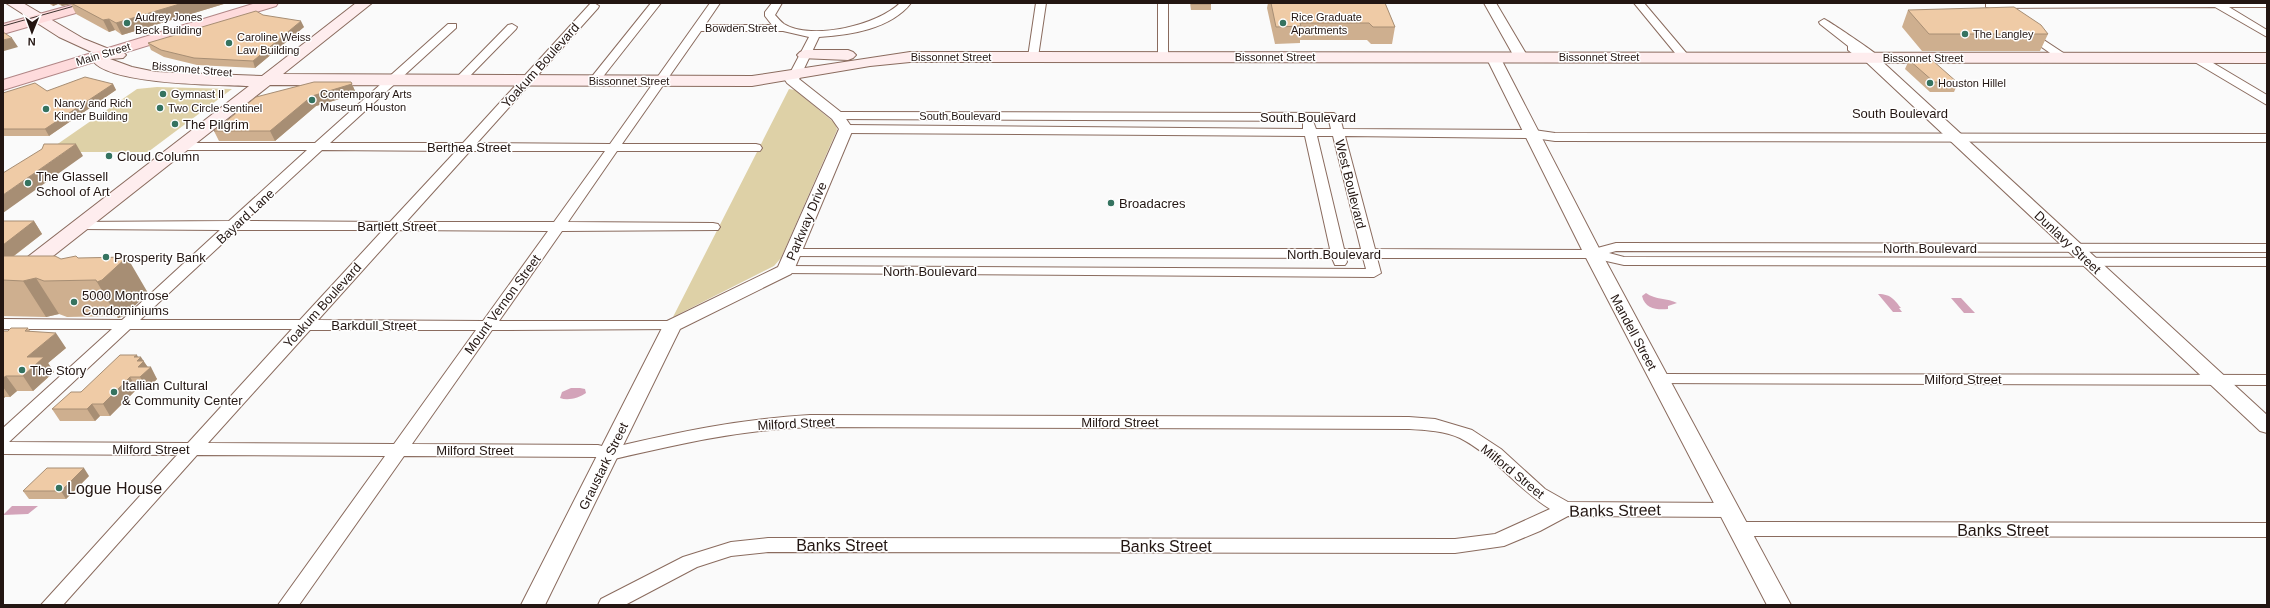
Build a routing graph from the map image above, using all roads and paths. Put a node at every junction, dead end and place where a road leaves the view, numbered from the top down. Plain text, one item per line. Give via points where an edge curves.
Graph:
1 (13, 3) edge
2 (95, 3) edge
3 (253, 3) edge
4 (271, 3) edge
5 (365, 3) edge
6 (656, 3) edge
7 (715, 3) edge
8 (777, 3) edge
9 (906, 3) edge
10 (1041, 3) edge
11 (1163, 3) edge
12 (1478, 3) edge
13 (1490, 3) edge
14 (1639, 3) edge
15 (1988, 4) edge
16 (2215, 4) edge
17 (2267, 4) edge
18 (594, 6) dead end
19 (2008, 18) edge
20 (39, 19) junction
21 (1824, 22) dead end
22 (452, 26) dead end
23 (2020, 26) edge
24 (512, 27) dead end
25 (697, 28) junction
26 (784, 28) junction
27 (3, 29) edge
28 (816, 33) junction
29 (2267, 34) edge
30 (101, 53) junction
31 (805, 55) junction
32 (910, 57) junction
33 (1033, 57) junction
34 (1164, 57) junction
35 (1507, 57) junction
36 (1869, 57) junction
37 (1684, 58) junction
38 (2064, 58) junction
39 (2198, 58) junction
40 (2267, 58) edge
41 (795, 75) junction
42 (275, 78) junction
43 (3, 80) edge
44 (391, 80) junction
45 (459, 81) junction
46 (527, 81) junction
47 (594, 81) junction
48 (660, 81) junction
49 (3, 85) edge
50 (2267, 101) edge
51 (1082, 117) junction
52 (1306, 117) junction
53 (1334, 117) joint
54 (841, 122) junction
55 (1081, 130) junction
56 (2267, 130) edge
57 (1310, 132) junction
58 (1338, 132) junction
59 (1951, 133) junction
60 (1534, 134) junction
61 (2267, 138) edge
62 (182, 146) junction
63 (318, 147) junction
64 (465, 147) junction
65 (613, 148) junction
66 (756, 148) dead end
67 (81, 225) junction
68 (234, 226) junction
69 (394, 226) junction
70 (558, 227) junction
71 (713, 227) dead end
72 (2075, 248) junction
73 (2267, 248) edge
74 (792, 253) junction
75 (1075, 253) junction
76 (1338, 254) junction
77 (1369, 254) junction
78 (1593, 254) junction
79 (2090, 262) junction
80 (2267, 262) edge
81 (785, 270) junction
82 (1074, 272) junction
83 (1342, 273) junction
84 (1374, 273) joint
85 (3, 286) edge
86 (3, 324) edge
87 (128, 324) junction
88 (304, 325) junction
89 (486, 326) junction
90 (672, 326) junction
91 (1659, 379) junction
92 (2217, 380) junction
93 (2267, 380) edge
94 (2267, 426) edge
95 (3, 438) edge
96 (3, 448) edge
97 (191, 449) junction
98 (398, 450) junction
99 (610, 454) junction
100 (1564, 509) junction
101 (1729, 510) junction
102 (1740, 529) junction
103 (2267, 530) edge
104 (51, 605) edge
105 (288, 605) edge
106 (533, 605) edge
107 (608, 605) edge
108 (1778, 605) edge

1 - 20 main road
2 - 20 main road
3 - 30 main road, Main Street
4 - 30 main road, Main Street
5 - 42 main road
6 - 47 street
7 - 25 street, Mount Vernon Street
8 - 26 street via 770,16
9 - 28 street, Bowden Street via 899,12 874,24 850,31
10 - 33 street
11 - 34 street
12 - 35 street, Mandell Street
13 - 35 street, Mandell Street
14 - 37 street
15 - 16 street
15 - 19 street
16 - 17 street
16 - 29 street
18 - 46 street, Yoakum Boulevard
20 - 27 main road
20 - 30 main road
21 - 36 street via 1854,45 1852,48
22 - 44 street, Bayard Lane
23 - 38 street
24 - 45 street
25 - 26 street, Bowden Street
25 - 48 street, Mount Vernon Street
26 - 28 street, Bowden Street
28 - 31 street
30 - 42 main road, Bissonnet Street via 100,61 113,68 155,77
30 - 43 main road, Main Street
30 - 49 main road, Main Street
31 - 32 main road
31 - 41 street
32 - 33 main road, Bissonnet Street
32 - 41 main road, Bissonnet Street via 849,64
33 - 34 main road, Bissonnet Street
34 - 35 main road, Bissonnet Street
35 - 37 main road, Bissonnet Street
35 - 60 street, Mandell Street
36 - 37 main road, Bissonnet Street
36 - 38 main road, Bissonnet Street
36 - 59 street, Dunlavy Street
38 - 39 main road, Bissonnet Street
39 - 40 main road, Bissonnet Street
39 - 50 street
41 - 48 main road, Bissonnet Street via 752,80
41 - 54 street via 792,80
42 - 44 main road, Bissonnet Street
42 - 62 main road
44 - 45 main road, Bissonnet Street
44 - 63 street, Bayard Lane
45 - 46 main road, Bissonnet Street
46 - 47 main road, Bissonnet Street
46 - 64 street, Yoakum Boulevard
47 - 48 main road, Bissonnet Street
48 - 65 street, Mount Vernon Street
51 - 52 street, South Boulevard
51 - 54 street, South Boulevard
51 - 55 street
52 - 53 street, South Boulevard
52 - 57 street
53 - 58 street, West Boulevard
54 - 55 street, South Boulevard
54 - 74 street, Parkway Drive
55 - 57 street, South Boulevard
56 - 59 street, South Boulevard
57 - 58 street, South Boulevard
57 - 76 street
58 - 60 street, South Boulevard
58 - 77 street, West Boulevard
59 - 60 street, South Boulevard via 1555,137
59 - 61 street, South Boulevard
59 - 72 street, Dunlavy Street
60 - 78 street, Mandell Street
62 - 63 street, Berthea Street
62 - 67 main road
63 - 64 street, Berthea Street
63 - 68 street, Bayard Lane
64 - 65 street, Berthea Street
64 - 69 street, Yoakum Boulevard
65 - 66 street, Berthea Street
65 - 70 street, Mount Vernon Street
67 - 68 street, Bartlett Street
67 - 85 main road
68 - 69 street, Bartlett Street
68 - 87 street, Bayard Lane
69 - 70 street, Bartlett Street
69 - 88 street, Yoakum Boulevard
70 - 71 street, Bartlett Street
70 - 89 street, Mount Vernon Street
72 - 73 street, North Boulevard
72 - 78 street, North Boulevard via 1616,247
72 - 79 street, Dunlavy Street
74 - 75 street, North Boulevard
74 - 81 street, Parkway Drive
75 - 76 street, North Boulevard
75 - 82 street
76 - 77 street, North Boulevard
76 - 83 street
77 - 78 street, North Boulevard
77 - 84 street, West Boulevard
78 - 79 street, North Boulevard via 1624,261
78 - 91 street, Mandell Street
79 - 80 street, North Boulevard
79 - 92 street, Dunlavy Street
81 - 82 street, North Boulevard
81 - 90 street, Parkway Drive
82 - 83 street, North Boulevard
83 - 84 street, North Boulevard
86 - 87 street, Barkdull Street
87 - 88 street, Barkdull Street
87 - 95 street, Bayard Lane
88 - 89 street, Barkdull Street
88 - 97 street, Yoakum Boulevard
89 - 90 street, Barkdull Street
89 - 98 street, Mount Vernon Street
90 - 99 street, Graustark Street
91 - 92 street, Milford Street
91 - 101 street, Mandell Street
92 - 93 street, Milford Street
92 - 94 street, Dunlavy Street
96 - 97 street, Milford Street
97 - 98 street, Milford Street
97 - 104 street, Yoakum Boulevard
98 - 99 street, Milford Street via 598,451
98 - 105 street, Mount Vernon Street
99 - 100 street, Milford Street via 710,431 767,423 810,421 1435,425 1466,434 1494,453 1539,494
99 - 106 street, Graustark Street
100 - 101 street, Banks Street
100 - 107 street, Banks Street via 1497,541 1455,546 768,545 738,548 690,562
101 - 102 street, Mandell Street
102 - 103 street, Banks Street
102 - 108 street, Mandell Street

